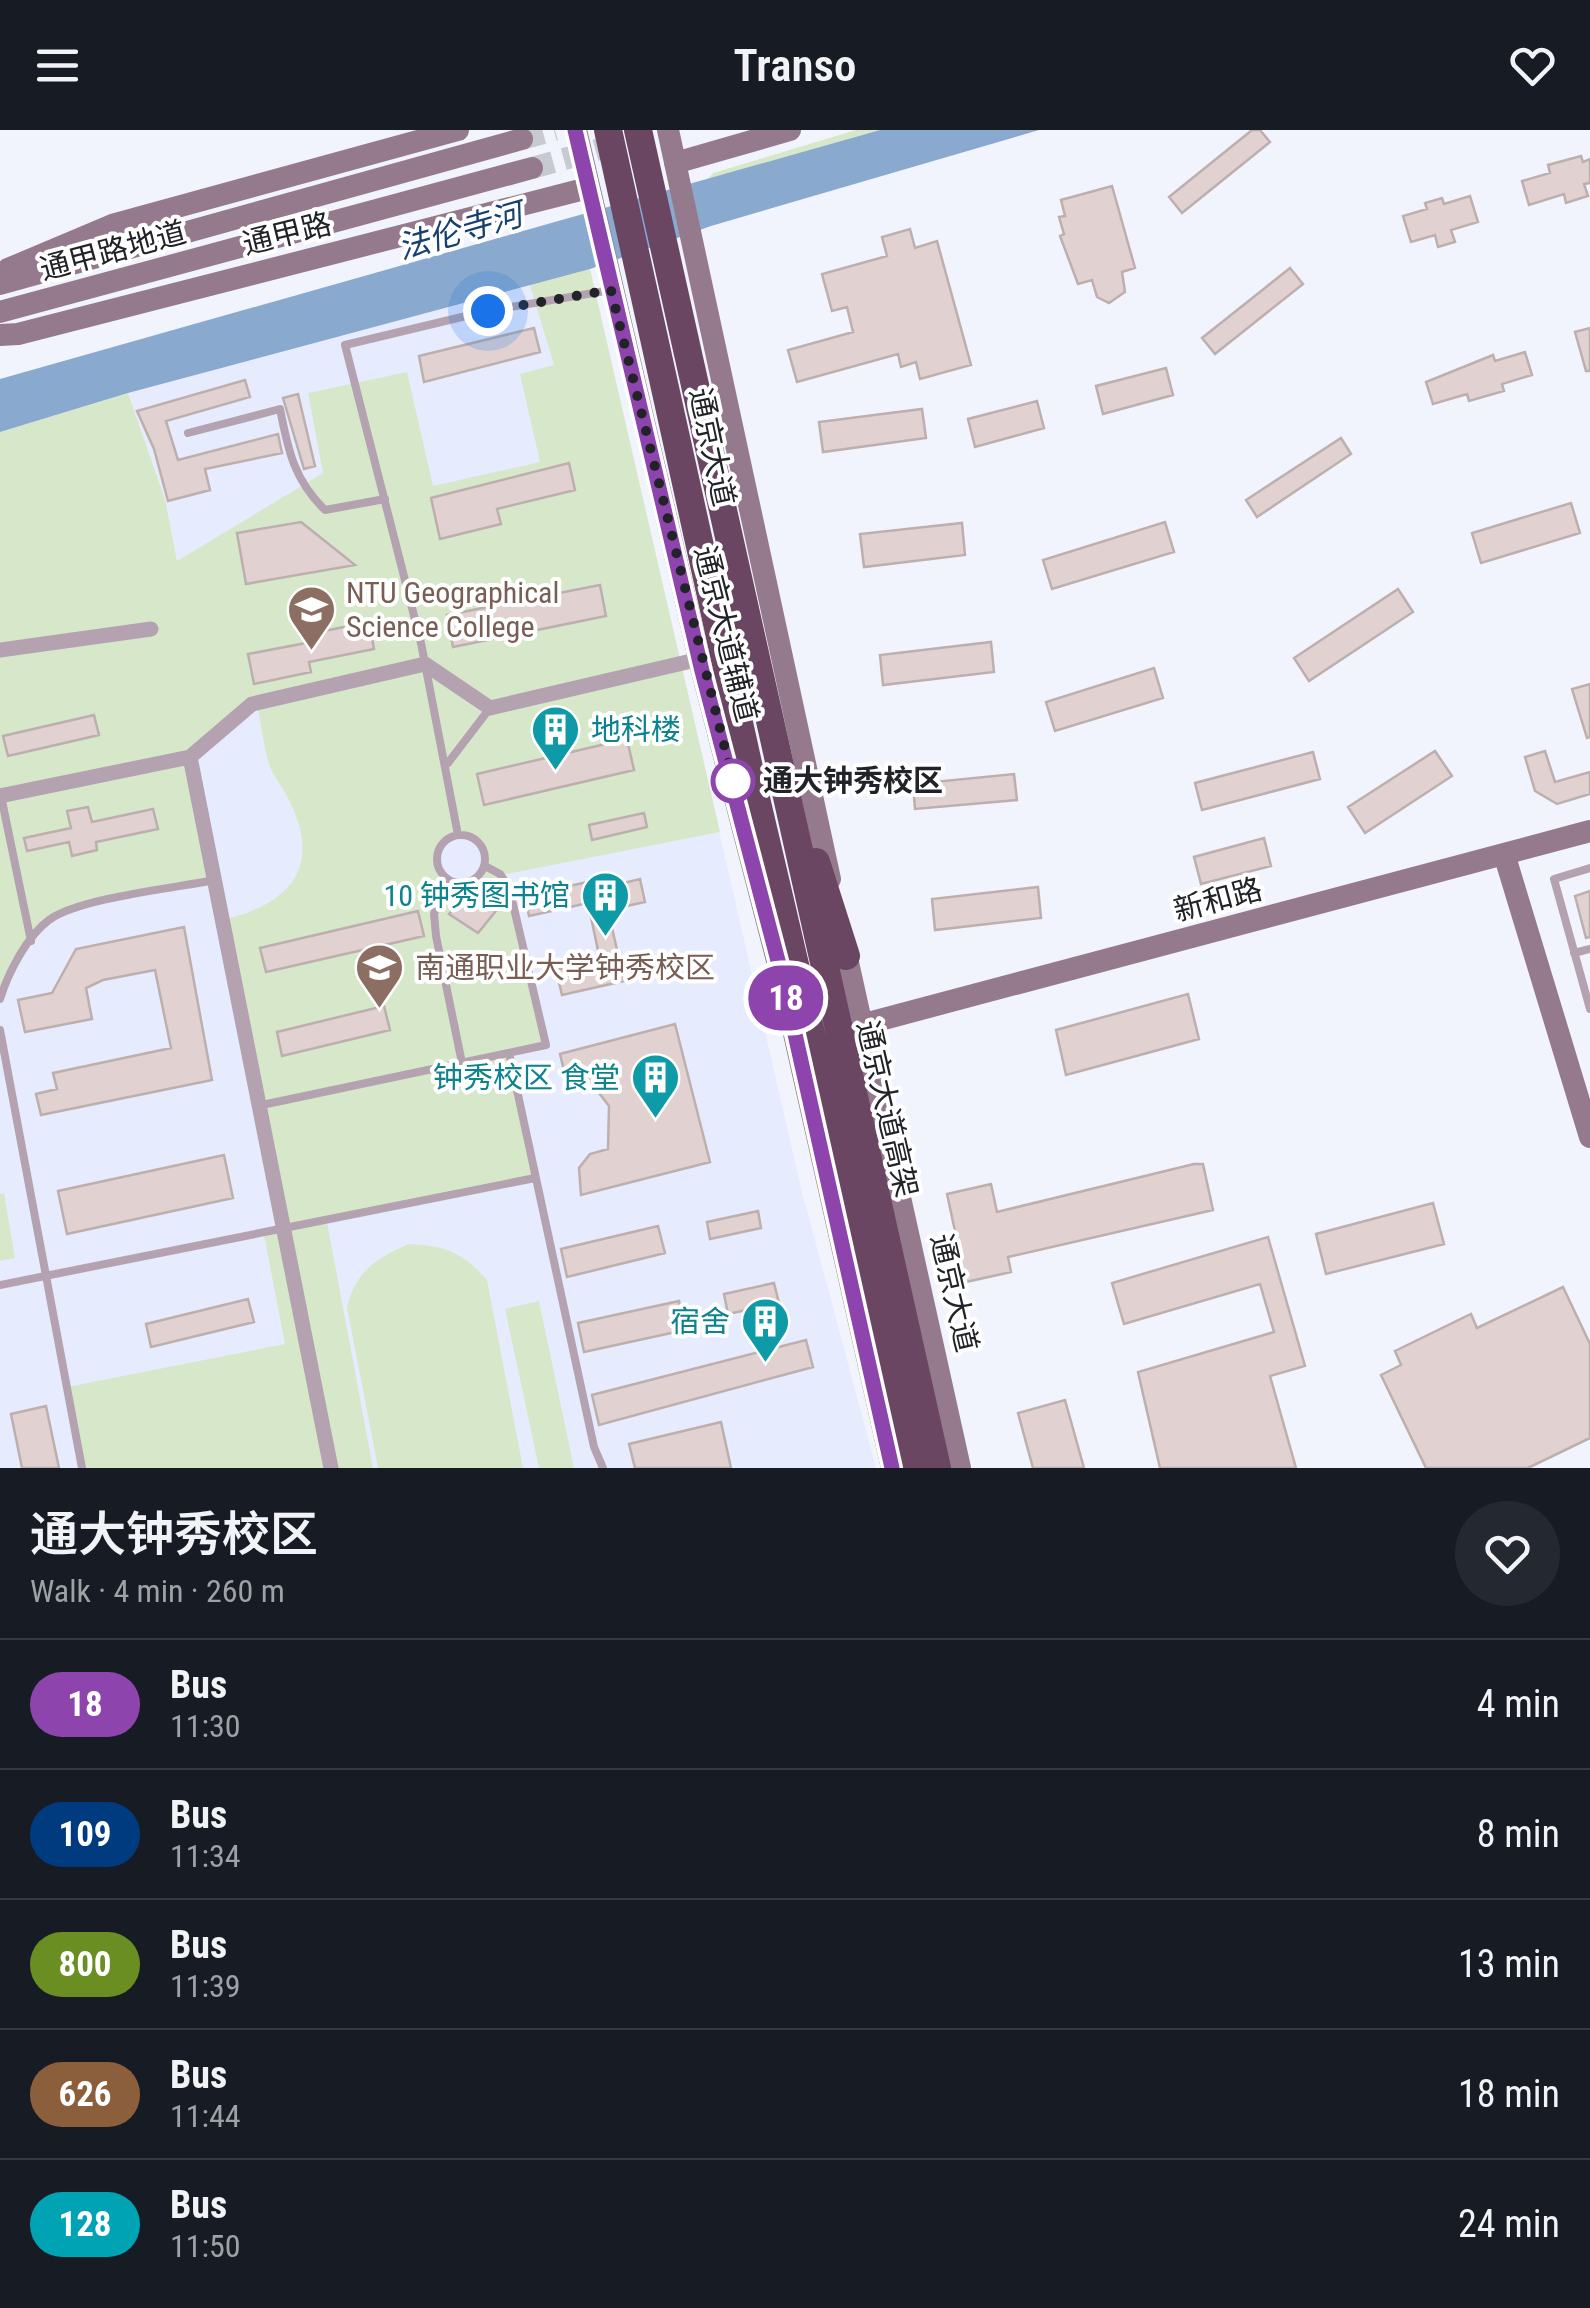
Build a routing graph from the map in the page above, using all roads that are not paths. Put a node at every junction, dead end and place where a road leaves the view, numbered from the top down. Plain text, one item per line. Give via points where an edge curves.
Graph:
1 (458, 130) edge
2 (576, 130) edge
3 (608, 130) edge
4 (638, 130) edge
5 (668, 130) edge
6 (790, 130) edge
7 (522, 139) dead end
8 (532, 168) tunnel mouth
9 (676, 168) junction
10 (590, 194) junction
11 (0, 272) edge
12 (0, 284) edge
13 (610, 284) junction
14 (0, 312) edge
15 (0, 334) edge
16 (188, 433) dead end
17 (385, 499) junction
18 (152, 629) dead end
19 (0, 650) edge
20 (700, 660) junction
21 (425, 664) junction
22 (490, 708) junction
23 (190, 757) junction
24 (448, 762) junction
25 (779, 764) junction
26 (751, 777) junction
27 (0, 794) edge
28 (1590, 831) edge
29 (458, 835) junction
30 (1505, 856) junction
31 (485, 866) junction
32 (1590, 868) edge
33 (446, 878) junction
34 (215, 880) junction
35 (31, 940) junction
36 (1590, 949) edge
37 (1574, 953) junction
38 (846, 956) junction
39 (782, 976) junction
40 (0, 999) edge
41 (1590, 1009) edge
42 (861, 1025) junction
43 (0, 1030) edge
44 (510, 1053) junction
45 (462, 1064) junction
46 (262, 1105) junction
47 (1590, 1137) edge
48 (535, 1178) junction
49 (861, 1187) junction
50 (284, 1231) junction
51 (46, 1276) junction
52 (0, 1285) edge
53 (82, 1468) edge
54 (331, 1468) edge
55 (603, 1468) edge
56 (892, 1468) edge
57 (913, 1468) edge
58 (936, 1468) edge
59 (960, 1468) edge

1 - 11 main road, 通甲路 via 115,224
2 - 10 main road, 通京大道辅道
3 - 26 highway, 通京大道
4 - 25 highway, 通京大道
5 - 9 main road, 通京大道辅道
6 - 9 main road
7 - 12 main road, 通甲路地道
8 - 14 main road, 通甲路地道
9 - 38 main road, 通京大道辅道
10 - 13 main road, 通京大道辅道
10 - 15 main road, 通甲路
13 - 17 lane via 345,345
13 - 20 main road, 通京大道辅道
16 - 17 lane via 280,409 297,476 325,510
17 - 21 lane
18 - 19 street
20 - 22 street
20 - 39 main road, 通京大道辅道
21 - 22 street
21 - 23 street via 252,704
21 - 24 lane
22 - 24 lane
23 - 27 street
23 - 34 street
24 - 29 lane
25 - 38 highway
25 - 49 highway, 通京大道高架
26 - 39 highway
26 - 49 highway, 通京大道高架
27 - 35 lane
28 - 30 main road, 新和路
29 - 31 lane via 480,844
29 - 33 lane via 439,849 437,865
30 - 42 main road, 新和路
30 - 47 main road
31 - 33 lane via 469,883
31 - 44 lane via 509,887 546,1045
32 - 37 lane via 1554,879
33 - 45 lane via 434,914
34 - 35 lane via 70,909
34 - 46 street
35 - 40 lane
36 - 37 lane
37 - 41 lane
38 - 42 main road, 通京大道
39 - 56 main road
42 - 59 main road, 通京大道
43 - 51 lane
44 - 45 lane
44 - 48 lane
45 - 46 lane
46 - 50 street
48 - 50 lane
48 - 55 lane
49 - 57 highway, 通京大道高架
49 - 58 highway, 通京大道高架
50 - 51 lane
50 - 54 street
51 - 52 lane
51 - 53 lane

